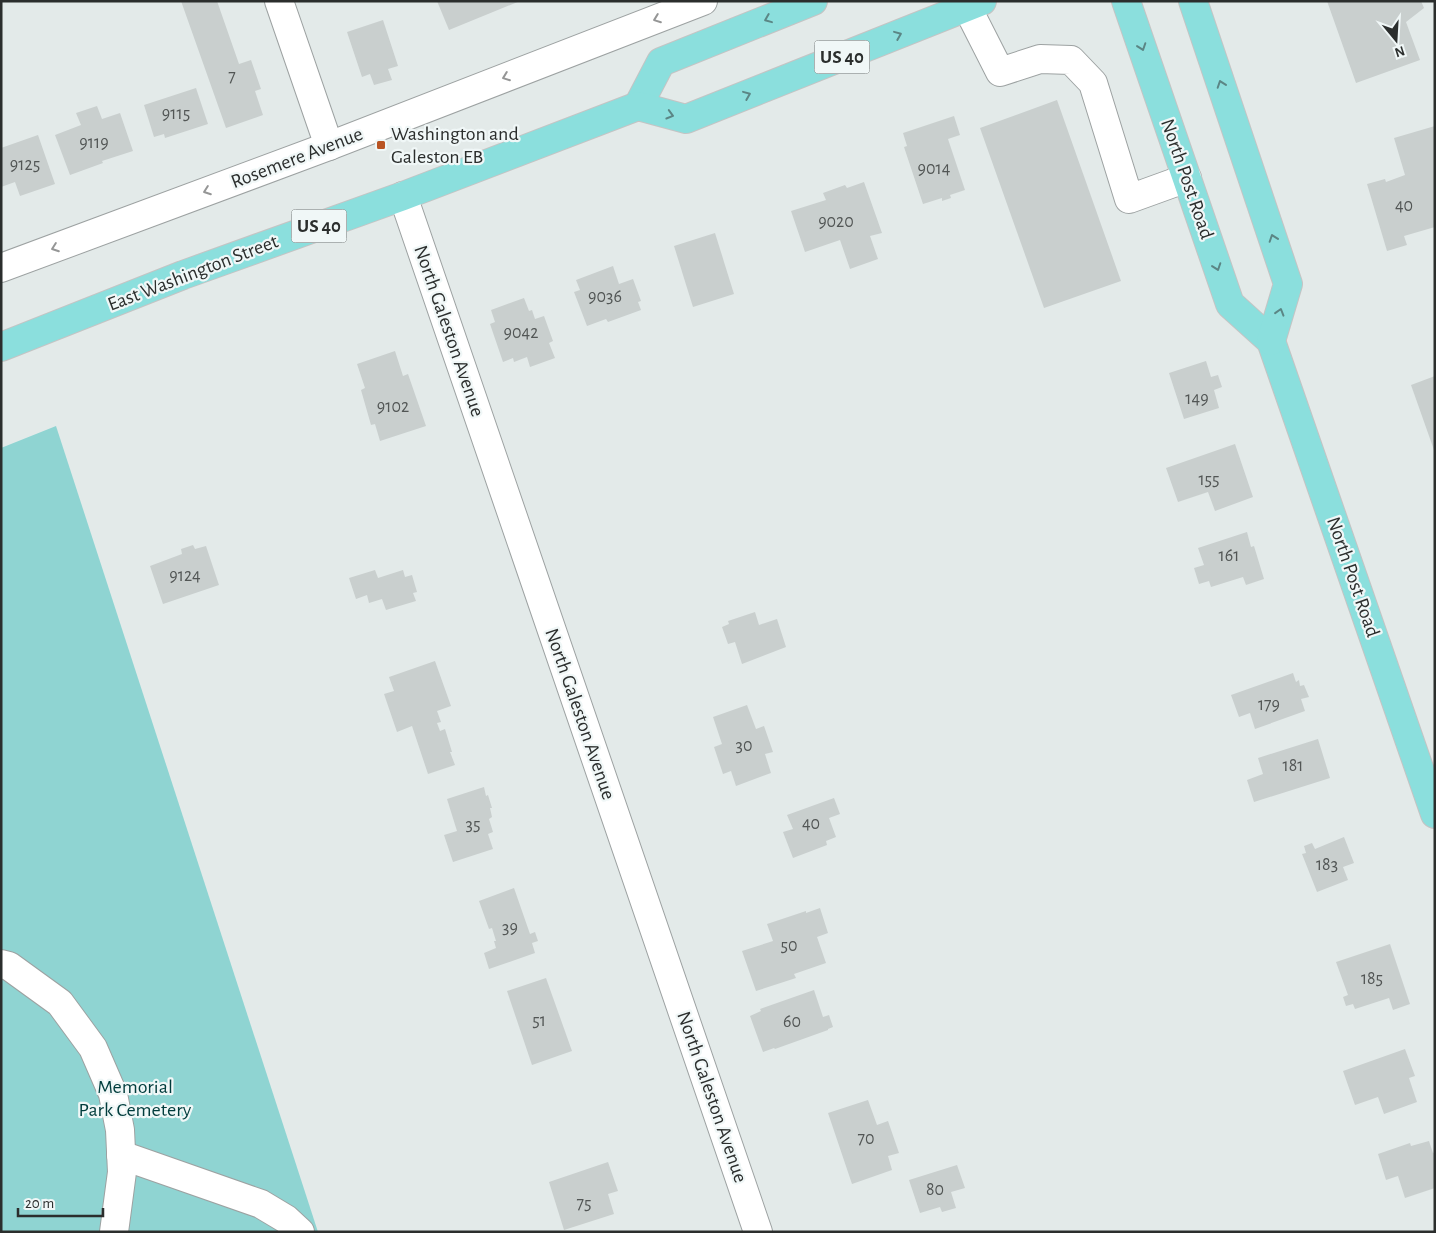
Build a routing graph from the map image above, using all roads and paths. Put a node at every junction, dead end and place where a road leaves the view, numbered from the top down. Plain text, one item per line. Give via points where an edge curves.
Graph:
1 (279, 1) edge
2 (703, 1) edge
3 (813, 1) edge
4 (1126, 1) edge
5 (1193, 1) edge
6 (974, 4) edge
7 (638, 106) junction
8 (329, 146) junction
9 (1187, 178) junction
10 (403, 196) junction
11 (1, 268) edge
12 (1271, 340) junction
13 (1, 347) edge
14 (1435, 814) edge
15 (1, 964) edge
16 (121, 1155) junction
17 (114, 1232) edge
18 (300, 1232) edge
19 (758, 1232) edge

1 - 8 street
2 -> 8 street, Rosemere Avenue
3 -> 7 main road via 661,62
4 -> 9 main road, North Post Road
12 -> 5 main road via 1288,284
7 -> 6 main road, US 40 via 686,120
6 - 9 street via 1000,72 1040,59 1071,60 1093,83 1129,200
7 - 10 main road, East Washington Street / US 40
8 -> 11 street, Rosemere Avenue
9 -> 12 main road, North Post Road via 1230,304
10 - 13 main road, East Washington Street / US 40 via 192,272
10 - 19 street, North Galeston Avenue
12 - 14 main road, North Post Road
15 - 16 street via 60,1003 93,1048 113,1094
16 - 17 street via 122,1172
16 - 18 street via 261,1204

